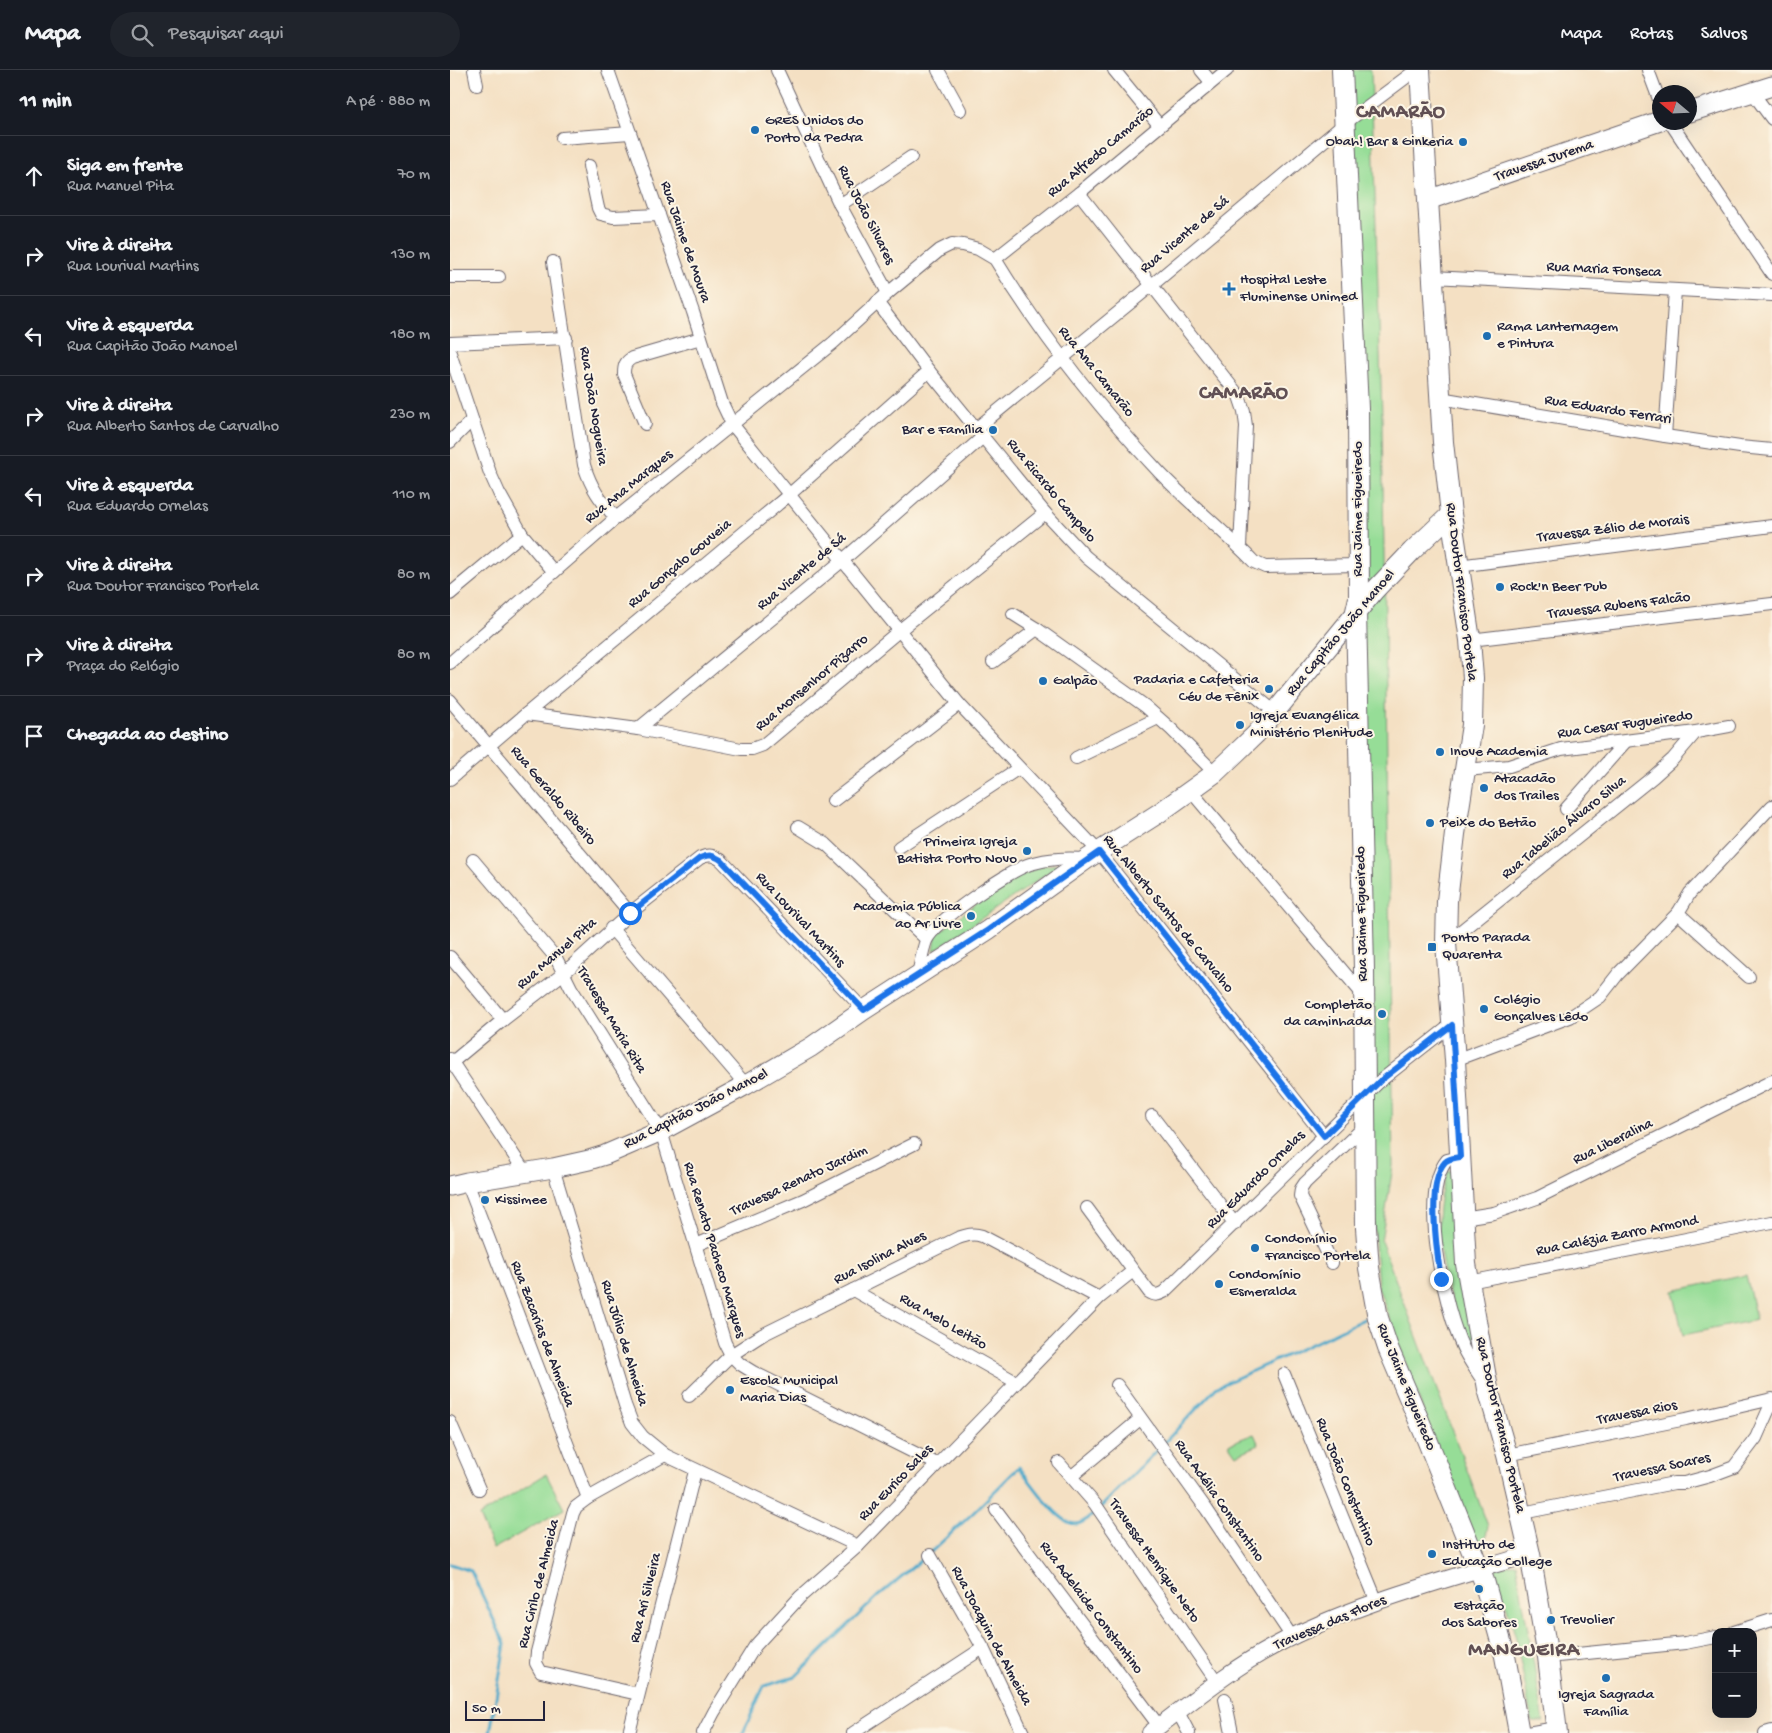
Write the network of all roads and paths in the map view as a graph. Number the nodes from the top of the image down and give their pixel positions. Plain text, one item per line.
1 (474, 70) edge
2 (608, 70) edge
3 (777, 70) edge
4 (938, 70) edge
5 (1114, 70) edge
6 (1201, 70) edge
7 (1227, 70) edge
8 (1342, 70) edge
9 (1418, 70) edge
10 (1648, 70) edge
11 (1211, 82) junction
12 (477, 85) dead end
13 (1654, 85) edge
14 (1772, 86) edge
15 (1752, 92) junction
16 (960, 110) dead end
17 (1697, 110) edge
18 (1772, 119) edge
19 (1344, 124) junction
20 (1652, 124) edge
21 (1159, 125) junction
22 (1675, 130) edge
23 (630, 133) junction
24 (562, 138) dead end
25 (911, 157) dead end
26 (589, 166) dead end
27 (1079, 193) junction
28 (1428, 200) junction
29 (840, 205) junction
30 (659, 215) junction
31 (995, 260) junction
32 (553, 262) dead end
33 (1772, 274) edge
34 (450, 276) edge
35 (499, 277) dead end
36 (1433, 277) junction
37 (1152, 285) junction
38 (1675, 290) junction
39 (888, 293) junction
40 (1772, 295) edge
41 (877, 302) junction
42 (566, 338) junction
43 (701, 338) junction
44 (833, 343) joint
45 (450, 344) edge
46 (450, 354) edge
47 (1062, 358) junction
48 (929, 371) junction
49 (1440, 398) junction
50 (472, 420) junction
51 (645, 424) dead end
52 (732, 424) junction
53 (981, 432) junction
54 (1665, 436) junction
55 (450, 442) edge
56 (1772, 450) edge
57 (790, 494) junction
58 (1045, 513) junction
59 (1451, 514) junction
60 (616, 518) junction
61 (1772, 526) edge
62 (522, 534) junction
63 (1240, 547) junction
64 (844, 560) junction
65 (1357, 565) junction
66 (1458, 566) junction
67 (554, 572) junction
68 (450, 594) edge
69 (1772, 604) edge
70 (1356, 611) junction
71 (1013, 614) dead end
72 (1037, 629) junction
73 (900, 630) junction
74 (1470, 640) junction
75 (993, 662) dead end
76 (450, 664) edge
77 (450, 700) edge
78 (959, 704) junction
79 (1275, 712) junction
80 (526, 714) junction
81 (1158, 718) junction
82 (1730, 726) dead end
83 (638, 729) junction
84 (1696, 732) junction
85 (1626, 741) junction
86 (494, 742) junction
87 (1076, 758) dead end
88 (1019, 768) junction
89 (1466, 770) junction
90 (1214, 773) junction
91 (450, 779) edge
92 (1190, 790) junction
93 (833, 801) dead end
94 (1772, 806) edge
95 (1566, 809) dead end
96 (798, 828) dead end
97 (899, 848) dead end
98 (712, 855) joint
99 (1093, 856) junction
100 (474, 860) dead end
101 (1678, 912) junction
102 (630, 913) junction
103 (611, 928) junction
104 (926, 939) junction
105 (1446, 943) junction
106 (450, 957) edge
107 (564, 973) junction
108 (918, 974) junction
109 (1749, 977) dead end
110 (1364, 996) junction
111 (864, 1010) junction
112 (503, 1020) junction
113 (1452, 1025) junction
114 (1455, 1060) junction
115 (451, 1062) edge
116 (1772, 1081) edge
117 (746, 1085) junction
118 (1366, 1094) junction
119 (1152, 1116) dead end
120 (1366, 1125) junction
121 (661, 1131) junction
122 (1324, 1136) junction
123 (914, 1144) dead end
124 (1460, 1157) junction
125 (553, 1168) junction
126 (524, 1172) junction
127 (458, 1184) edge
128 (1087, 1208) dead end
129 (1463, 1218) junction
130 (1772, 1222) edge
131 (1235, 1224) junction
132 (696, 1245) junction
133 (1332, 1264) dead end
134 (1133, 1271) junction
135 (1469, 1282) junction
136 (853, 1290) junction
137 (1099, 1298) junction
138 (731, 1355) junction
139 (1284, 1374) dead end
140 (1016, 1382) junction
141 (1117, 1385) dead end
142 (1488, 1389) junction
143 (689, 1396) dead end
144 (1772, 1400) edge
145 (1140, 1419) junction
146 (450, 1422) edge
147 (664, 1455) junction
148 (1507, 1455) junction
149 (1059, 1463) dead end
150 (937, 1464) junction
151 (695, 1471) junction
152 (1072, 1476) junction
153 (479, 1489) dead end
154 (588, 1498) junction
155 (996, 1510) dead end
156 (1522, 1513) junction
157 (858, 1546) junction
158 (1530, 1554) junction
159 (930, 1555) dead end
160 (1480, 1570) junction
161 (1377, 1602) junction
162 (1772, 1620) edge
163 (1747, 1628) edge
164 (1292, 1637) junction
165 (1712, 1638) edge
166 (982, 1648) junction
167 (1548, 1657) junction
168 (1217, 1682) junction
169 (638, 1694) junction
170 (1225, 1699) dead end
171 (1178, 1712) junction
172 (1154, 1730) edge
173 (1557, 1730) edge
174 (1772, 1731) edge
175 (629, 1733) edge
176 (703, 1733) edge
177 (853, 1733) edge
178 (1022, 1733) edge
179 (1189, 1733) edge
180 (1232, 1733) edge
181 (1518, 1733) edge
182 (1527, 1733) edge
183 (1765, 1733) edge

1 - 12 street
2 - 23 street, Rua Jaime de Moura
3 - 29 street, Rua João Silvares
4 - 16 street
5 - 21 street
6 - 11 street
7 - 11 street, Rua Alfredo Camarão
8 - 19 main road, Rua Jaime Figueiredo
9 - 19 street, Rua Vicente de Sá
9 - 28 main road, Rua Doutor Francisco Portela
10 - 13 street
11 - 21 street, Rua Alfredo Camarão
14 - 15 main road
15 - 17 main road
15 - 18 street
19 - 37 street, Rua Vicente de Sá
19 - 65 main road, Rua Jaime Figueiredo
20 - 28 main road, Travessa Jurema
21 - 27 street, Rua Alfredo Camarão
22 - 33 street
23 - 24 street
23 - 30 street, Rua Jaime de Moura
25 - 29 street
26 - 30 street
27 - 31 street, Rua Alfredo Camarão
27 - 37 street
28 - 36 main road, Rua Doutor Francisco Portela
29 - 39 street, Rua João Silvares
30 - 43 street, Rua Jaime de Moura
31 - 39 street, Rua Ana Camarão
31 - 47 street, Rua Ana Camarão
32 - 42 street, Rua João Nogueira
34 - 35 street
36 - 38 street, Rua Maria Fonseca
36 - 49 main road, Rua Doutor Francisco Portela
37 - 47 street, Rua Vicente de Sá
37 - 63 street
38 - 40 street, Rua Maria Fonseca
38 - 54 street
39 - 41 street, Rua Ana Camarão
41 - 44 street, Rua Ana Camarão
41 - 48 street, Rua Ricardo Campelo
42 - 45 street
42 - 60 street, Rua João Nogueira
43 - 51 street
43 - 52 street, Rua Jaime de Moura
44 - 52 street, Rua Ana Marques
46 - 50 street
47 - 53 street, Rua Vicente de Sá
47 - 63 street, Rua Ana Camarão
48 - 53 street, Rua Ricardo Campelo
48 - 57 street, Rua Gonçalo Gouveia
49 - 54 street, Rua Eduardo Ferrari
49 - 59 main road, Rua Doutor Francisco Portela
50 - 55 street
50 - 62 street
52 - 57 street, Rua Jaime de Moura
52 - 60 street, Rua Ana Marques
53 - 58 street, Rua Ricardo Campelo
53 - 64 street, Rua Vicente de Sá
54 - 56 street, Rua Eduardo Ferrari
57 - 64 street, Rua Alberto Santos de Carvalho
57 - 80 street, Rua Gonçalo Gouveia
58 - 73 street, Rua Monsenhor Pizarro
58 - 79 street, Rua Ricardo Campelo
59 - 66 main road, Rua Doutor Francisco Portela
59 - 70 main road, Rua Capitão João Manoel
60 - 67 street, Rua Ana Marques
61 - 66 street, Travessa Zélio de Morais
62 - 67 street
62 - 68 street
63 - 65 street, Rua Ana Camarão
64 - 73 street, Rua Alberto Santos de Carvalho
64 - 83 street, Rua Vicente de Sá
65 - 70 main road, Rua Jaime Figueiredo
66 - 74 main road, Rua Doutor Francisco Portela
67 - 76 street, Rua Ana Marques
69 - 74 street, Travessa Rubens Falcão
70 - 79 main road, Rua Capitão João Manoel
70 - 110 main road, Rua Jaime Figueiredo
71 - 72 street
72 - 75 street
72 - 81 street
73 - 78 street, Rua Alberto Santos de Carvalho
73 - 83 street, Rua Monsenhor Pizarro
74 - 89 main road, Rua Doutor Francisco Portela
77 - 86 street, Rua Geraldo Ribeiro
78 - 88 street, Rua Alberto Santos de Carvalho
78 - 93 street
79 - 90 main road, Rua Capitão João Manoel
80 - 83 street, Rua Monsenhor Pizarro
80 - 86 street, Rua Gonçalo Gouveia
81 - 87 street
81 - 90 street
82 - 84 street, Rua Cesar Fugueiredo
84 - 85 street, Rua Cesar Fugueiredo
84 - 105 street, Rua Tabelião Álvaro Silva
85 - 89 street, Rua Cesar Fugueiredo
85 - 95 street, Rua Tabelião Álvaro Silva
86 - 91 street, Rua Gonçalo Gouveia
86 - 102 street, Rua Geraldo Ribeiro
88 - 97 street
88 - 99 street, Rua Alberto Santos de Carvalho
89 - 105 main road, Rua Doutor Francisco Portela
90 - 92 main road, Rua Capitão João Manoel
92 - 99 main road, Rua Capitão João Manoel
92 - 110 street
94 - 101 street
96 - 104 street
98 - 102 street, Rua Manuel Pita
98 - 111 street, Rua Lourival Martins
99 - 104 street
99 - 108 main road, Rua Capitão João Manoel
99 - 122 street, Rua Alberto Santos de Carvalho
100 - 107 street, Travessa Maria Rita
101 - 109 street
101 - 114 street
102 - 103 street, Rua Manuel Pita
103 - 107 street, Rua Manuel Pita
103 - 117 street
104 - 108 street
105 - 113 main road, Rua Doutor Francisco Portela
106 - 112 street
107 - 112 street, Rua Manuel Pita
107 - 121 street, Travessa Maria Rita
108 - 111 main road, Rua Capitão João Manoel
110 - 118 main road, Rua Jaime Figueiredo
111 - 117 main road, Rua Capitão João Manoel
112 - 115 street, Rua Manuel Pita
113 - 114 main road, Rua Doutor Francisco Portela
113 - 118 street, Rua Eduardo Ornelas
114 - 124 main road, Rua Doutor Francisco Portela
115 - 126 street
116 - 129 street, Rua Liberalina
117 - 121 main road, Rua Capitão João Manoel
118 - 120 main road, Rua Jaime Figueiredo
118 - 122 street, Rua Eduardo Ornelas
119 - 131 street
120 - 133 street
120 - 160 main road, Rua Jaime Figueiredo
121 - 125 main road, Rua Capitão João Manoel
121 - 132 street, Rua Renato Pacheco Marques
122 - 131 street, Rua Eduardo Ornelas
123 - 132 street, Travessa Renato Jardim
124 - 129 main road, Rua Doutor Francisco Portela
124 - 142 street
125 - 126 main road, Rua Capitão João Manoel
125 - 147 street, Rua Júlio de Almeida
126 - 127 main road, Rua Capitão João Manoel
127 - 154 street, Rua Zacarias de Almeida
128 - 134 street
129 - 135 main road, Rua Doutor Francisco Portela
130 - 135 street, Rua Calézia Zarro Armond
131 - 134 street, Rua Eduardo Ornelas
132 - 138 street, Rua Renato Pacheco Marques
134 - 137 street, Rua Eurico Sales
135 - 142 main road, Rua Doutor Francisco Portela
136 - 137 street, Rua Isolina Alves
136 - 138 street, Rua Isolina Alves
136 - 140 street, Rua Melo Leitão
137 - 140 street, Rua Eurico Sales
138 - 143 street, Rua Isolina Alves
138 - 150 street, Rua Renato Pacheco Marques
139 - 161 street, Rua João Constantino
140 - 150 street, Rua Eurico Sales
141 - 145 street, Rua Adélia Constantino
142 - 148 main road, Rua Doutor Francisco Portela
144 - 148 street, Travessa Rios
144 - 156 street, Travessa Soares
145 - 152 street
145 - 164 street, Rua Adélia Constantino
146 - 153 street
147 - 151 street, Rua Júlio de Almeida
147 - 154 street, Rua Cirilo de Almeida
148 - 156 main road, Rua Doutor Francisco Portela
149 - 152 street, Travessa Henrique Neto
150 - 157 street, Rua Eurico Sales
151 - 157 street, Rua Júlio de Almeida
151 - 169 street, Rua Ari Silveira
152 - 168 street, Travessa Henrique Neto
154 - 169 street, Rua Cirilo de Almeida
155 - 172 street, Rua Adelaide Constantino
156 - 158 main road, Rua Doutor Francisco Portela
157 - 176 street, Rua Eurico Sales
158 - 160 street, Travessa das Flores
158 - 167 main road, Rua Doutor Francisco Portela
159 - 166 street, Rua Joaquim de Almeida
160 - 161 street, Travessa das Flores
160 - 181 main road, Rua Jaime Figueiredo
161 - 164 street, Travessa das Flores
162 - 163 street
164 - 168 street, Travessa das Flores
165 - 167 street
166 - 177 street
166 - 178 street, Rua Joaquim de Almeida
167 - 173 main road, Rua Doutor Francisco Portela
168 - 171 street, Travessa das Flores
169 - 175 street, Rua Ari Silveira
170 - 180 street
171 - 172 street, Travessa das Flores
171 - 179 street
173 - 182 street
174 - 183 street

